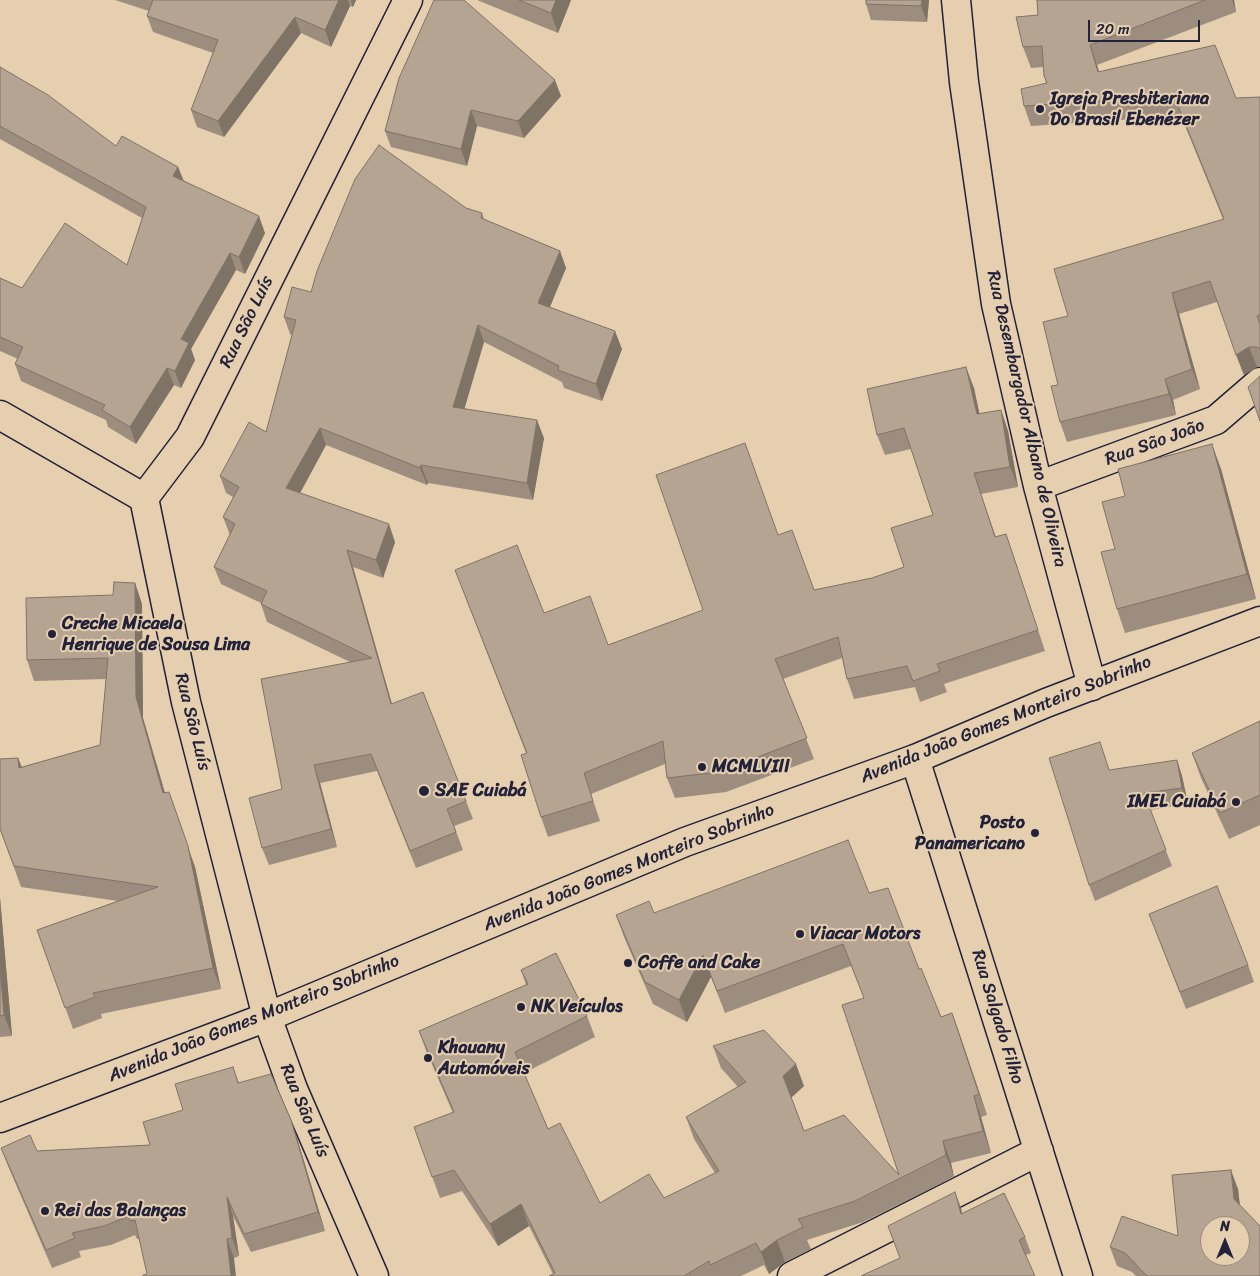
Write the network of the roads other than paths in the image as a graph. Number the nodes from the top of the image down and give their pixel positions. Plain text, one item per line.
1 (408, 0) edge
2 (956, 0) edge
3 (1260, 382) edge
4 (0, 415) edge
5 (1038, 486) junction
6 (144, 498) junction
7 (1260, 621) edge
8 (1092, 686) junction
9 (915, 759) junction
10 (268, 1017) junction
11 (0, 1118) edge
12 (1039, 1151) junction
13 (374, 1276) edge
14 (792, 1276) edge
15 (1078, 1276) edge

1 - 6 street, Rua São Luís
2 - 5 street, Rua Desembargador Albano de Oliveira
3 - 5 street, Rua São João
4 - 6 street
5 - 8 street, Rua Desembargador Albano de Oliveira
6 - 10 street, Rua São Luís
7 - 8 street, Avenida João Gomes Monteiro Sobrinho
8 - 9 street, Avenida João Gomes Monteiro Sobrinho
9 - 10 street, Avenida João Gomes Monteiro Sobrinho
9 - 12 street, Rua Salgado Filho
10 - 11 street, Avenida João Gomes Monteiro Sobrinho
10 - 13 street, Rua São Luís
12 - 14 street
12 - 15 street, Rua Salgado Filho

